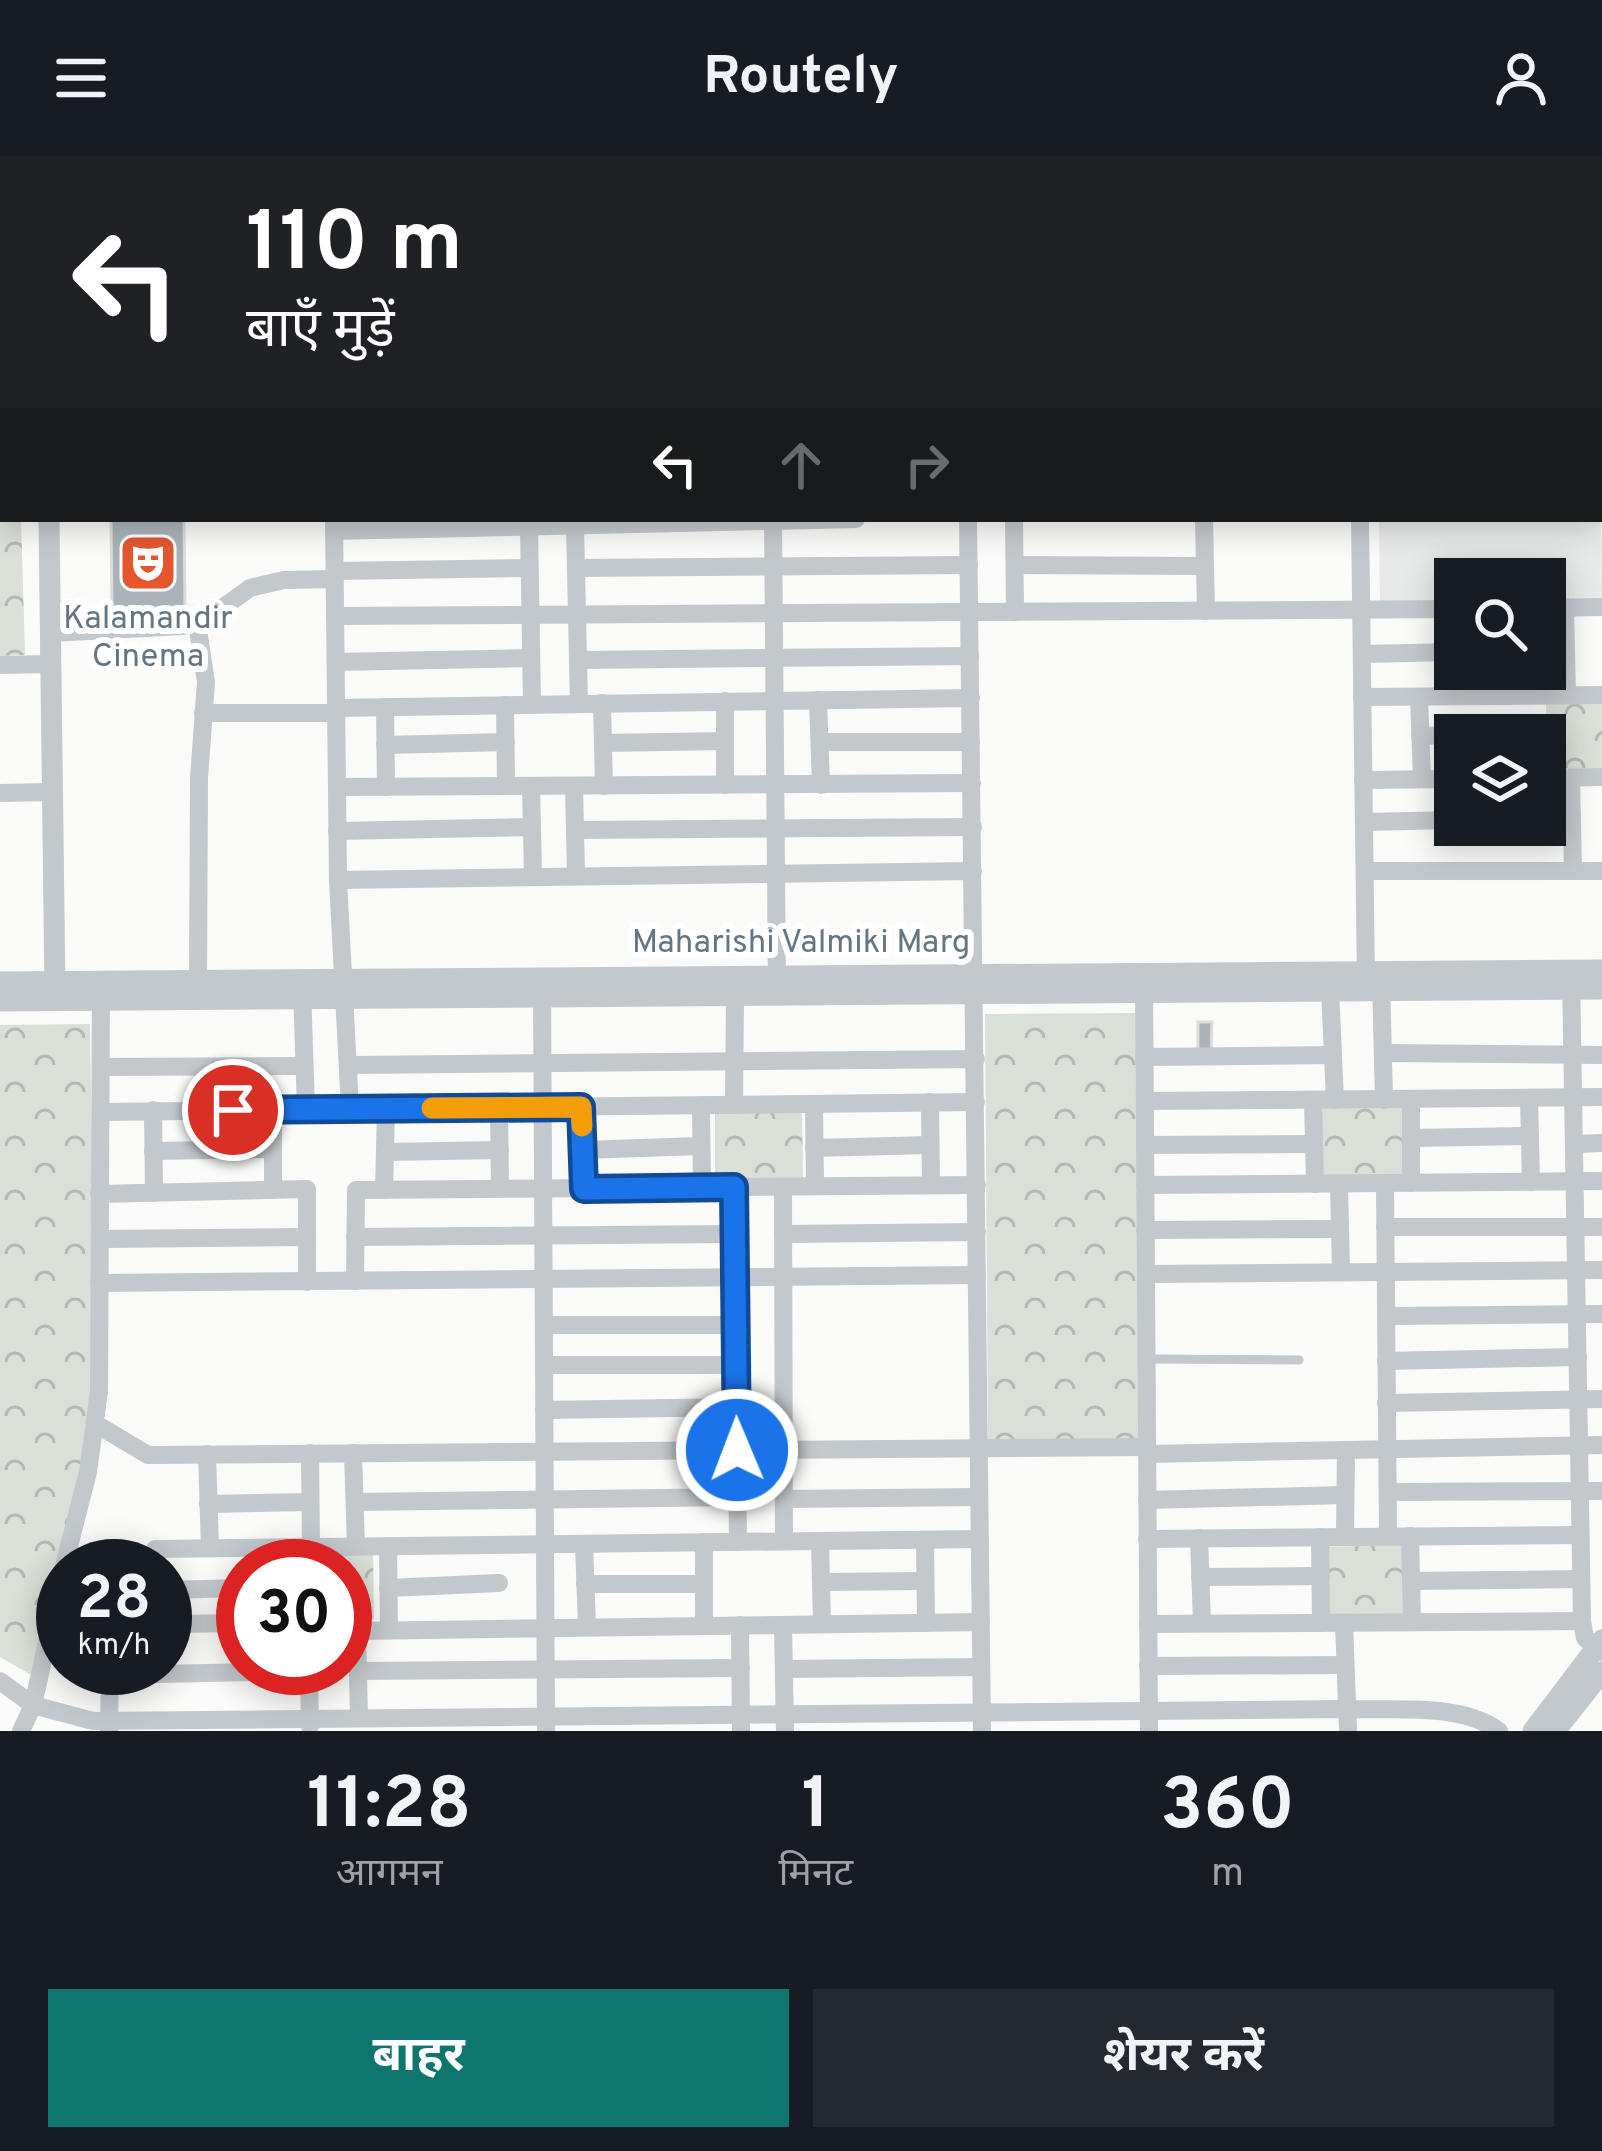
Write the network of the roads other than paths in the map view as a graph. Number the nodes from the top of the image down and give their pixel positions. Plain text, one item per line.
1 (49, 522) edge
2 (603, 522) edge
3 (773, 522) edge
4 (968, 522) edge
5 (1014, 522) edge
6 (1204, 522) edge
7 (1360, 522) edge
8 (505, 523) edge
9 (387, 524) edge
10 (334, 525) edge
11 (575, 525) junction
12 (529, 526) junction
13 (969, 565) junction
14 (774, 566) junction
15 (1015, 566) junction
16 (1204, 566) junction
17 (530, 568) junction
18 (576, 568) junction
19 (335, 575) junction
20 (1602, 607) edge
21 (1566, 608) edge
22 (1434, 609) edge
23 (1361, 610) junction
24 (1206, 611) junction
25 (577, 612) junction
26 (774, 612) junction
27 (969, 612) junction
28 (1015, 612) junction
29 (530, 614) junction
30 (335, 616) junction
31 (197, 623) junction
32 (51, 633) junction
33 (1566, 650) edge
34 (1434, 652) edge
35 (1363, 654) junction
36 (970, 656) junction
37 (531, 658) junction
38 (775, 658) junction
39 (578, 660) junction
40 (336, 662) junction
41 (51, 664) junction
42 (0, 665) edge
43 (1568, 695) junction
44 (1602, 695) edge
45 (1542, 696) junction
46 (1363, 697) junction
47 (1419, 697) junction
48 (971, 698) junction
49 (775, 700) junction
50 (818, 700) junction
51 (725, 701) junction
52 (579, 704) junction
53 (602, 704) junction
54 (505, 705) junction
55 (532, 705) junction
56 (385, 707) junction
57 (336, 711) junction
58 (203, 712) junction
59 (1542, 714) edge
60 (1420, 736) junction
61 (1434, 736) edge
62 (725, 741) junction
63 (506, 742) junction
64 (820, 742) junction
65 (971, 742) junction
66 (603, 743) junction
67 (386, 745) junction
68 (1602, 777) edge
69 (1566, 778) edge
70 (1570, 778) junction
71 (1422, 779) junction
72 (1434, 779) edge
73 (1363, 781) junction
74 (972, 782) junction
75 (725, 785) junction
76 (776, 785) junction
77 (821, 785) junction
78 (531, 786) junction
79 (574, 786) junction
80 (604, 786) junction
81 (337, 787) junction
82 (386, 787) junction
83 (506, 787) junction
84 (52, 792) junction
85 (0, 793) edge
86 (1566, 817) edge
87 (1571, 817) junction
88 (1434, 820) edge
89 (1364, 822) junction
90 (532, 827) junction
91 (973, 827) junction
92 (776, 828) junction
93 (575, 830) junction
94 (337, 831) junction
95 (973, 871) junction
96 (1365, 871) junction
97 (1573, 871) junction
98 (1602, 871) edge
99 (776, 872) junction
100 (577, 875) junction
101 (533, 876) junction
102 (338, 880) junction
103 (1602, 970) edge
104 (1571, 978) junction
105 (1373, 980) junction
106 (0, 982) edge
107 (198, 982) junction
108 (1144, 982) junction
109 (975, 984) junction
110 (777, 986) junction
111 (542, 989) junction
112 (1330, 989) junction
113 (1602, 989) edge
114 (302, 990) junction
115 (343, 990) junction
116 (55, 992) junction
117 (101, 992) junction
118 (734, 995) junction
119 (0, 1001) edge
120 (1383, 1053) junction
121 (1333, 1055) junction
122 (1571, 1055) junction
123 (1602, 1055) edge
124 (1144, 1057) junction
125 (976, 1059) junction
126 (734, 1063) junction
127 (350, 1065) junction
128 (101, 1066) junction
129 (304, 1066) junction
130 (542, 1066) junction
131 (1602, 1097) edge
132 (1575, 1098) junction
133 (1529, 1099) junction
134 (1313, 1100) junction
135 (1335, 1100) junction
136 (1384, 1100) junction
137 (1411, 1100) junction
138 (1144, 1101) junction
139 (930, 1102) junction
140 (976, 1102) junction
141 (814, 1104) junction
142 (701, 1105) junction
143 (734, 1105) junction
144 (581, 1107) junction
145 (386, 1108) junction
146 (500, 1108) junction
147 (543, 1108) junction
148 (273, 1109) junction
149 (306, 1109) junction
150 (350, 1109) junction
151 (153, 1110) junction
152 (102, 1112) junction
153 (1530, 1136) junction
154 (1411, 1138) junction
155 (1602, 1143) edge
156 (1314, 1144) junction
157 (1575, 1144) junction
158 (930, 1145) junction
159 (1145, 1145) junction
160 (701, 1146) junction
161 (814, 1148) junction
162 (273, 1149) junction
163 (500, 1150) junction
164 (583, 1150) junction
165 (153, 1151) junction
166 (385, 1152) junction
167 (1576, 1181) junction
168 (1602, 1181) edge
169 (1531, 1182) junction
170 (1385, 1183) junction
171 (1411, 1183) junction
172 (1315, 1184) junction
173 (1339, 1184) junction
174 (931, 1185) junction
175 (977, 1185) junction
176 (1145, 1185) junction
177 (815, 1186) junction
178 (702, 1187) junction
179 (734, 1187) junction
180 (783, 1187) junction
181 (500, 1189) junction
182 (543, 1189) junction
183 (584, 1189) junction
184 (273, 1190) junction
185 (384, 1190) junction
186 (154, 1192) junction
187 (99, 1194) junction
188 (1385, 1227) junction
189 (1576, 1227) junction
190 (1602, 1227) edge
191 (1340, 1229) junction
192 (1145, 1230) junction
193 (977, 1232) junction
194 (734, 1234) junction
195 (783, 1234) junction
196 (543, 1235) junction
197 (307, 1237) junction
198 (355, 1238) junction
199 (101, 1239) junction
200 (1577, 1270) junction
201 (1602, 1270) edge
202 (1341, 1272) junction
203 (1385, 1272) junction
204 (1146, 1274) junction
205 (977, 1275) junction
206 (783, 1277) junction
207 (735, 1278) junction
208 (544, 1280) junction
209 (355, 1281) junction
210 (307, 1282) junction
211 (99, 1283) junction
212 (1577, 1314) junction
213 (1602, 1314) edge
214 (1386, 1316) junction
215 (735, 1324) junction
216 (544, 1325) junction
217 (1578, 1357) junction
218 (1146, 1359) junction
219 (1299, 1360) dead end
220 (1386, 1361) junction
221 (544, 1365) junction
222 (736, 1365) junction
223 (1579, 1400) junction
224 (1602, 1400) edge
225 (1386, 1403) junction
226 (736, 1407) junction
227 (544, 1410) junction
228 (96, 1424) junction
229 (1579, 1445) junction
230 (1602, 1445) edge
231 (979, 1449) junction
232 (1387, 1449) junction
233 (544, 1450) junction
234 (737, 1450) junction
235 (784, 1450) junction
236 (1346, 1450) junction
237 (1147, 1451) junction
238 (310, 1453) junction
239 (353, 1453) junction
240 (207, 1454) junction
241 (1580, 1491) junction
242 (1602, 1491) edge
243 (1388, 1492) junction
244 (1345, 1495) junction
245 (737, 1497) junction
246 (980, 1497) junction
247 (784, 1499) junction
248 (544, 1500) junction
249 (1147, 1500) junction
250 (310, 1502) junction
251 (355, 1502) junction
252 (208, 1504) junction
253 (1580, 1534) junction
254 (1410, 1536) junction
255 (1320, 1537) junction
256 (1345, 1537) junction
257 (1388, 1537) junction
258 (1199, 1538) junction
259 (71, 1539) edge
260 (311, 1539) edge
261 (356, 1539) edge
262 (980, 1539) junction
263 (1148, 1539) junction
264 (925, 1540) junction
265 (784, 1541) junction
266 (820, 1541) junction
267 (704, 1542) junction
268 (738, 1542) junction
269 (545, 1544) junction
270 (584, 1544) junction
271 (372, 1546) edge
272 (388, 1546) junction
273 (192, 1548) edge
274 (210, 1548) junction
275 (216, 1549) edge
276 (1321, 1576) junction
277 (1200, 1577) junction
278 (1581, 1579) junction
279 (926, 1581) junction
280 (1411, 1581) junction
281 (821, 1582) junction
282 (499, 1583) dead end
283 (585, 1584) junction
284 (704, 1584) junction
285 (388, 1588) junction
286 (1582, 1621) junction
287 (981, 1622) junction
288 (1344, 1622) junction
289 (1412, 1622) junction
290 (926, 1623) junction
291 (1202, 1623) junction
292 (1321, 1623) junction
293 (822, 1624) junction
294 (1148, 1624) junction
295 (740, 1625) junction
296 (783, 1625) junction
297 (704, 1626) junction
298 (545, 1628) junction
299 (587, 1628) junction
300 (372, 1630) edge
301 (389, 1630) junction
302 (1600, 1646) edge
303 (1345, 1665) junction
304 (981, 1666) junction
305 (1148, 1666) junction
306 (741, 1667) junction
307 (784, 1669) junction
308 (545, 1670) junction
309 (372, 1671) edge
310 (1602, 1672) edge
311 (0, 1681) edge
312 (36, 1692) edge
313 (109, 1695) edge
314 (309, 1695) edge
315 (359, 1695) edge
316 (33, 1705) junction
317 (1148, 1709) junction
318 (1346, 1709) junction
319 (359, 1718) junction
320 (982, 1721) edge
321 (785, 1722) edge
322 (852, 1722) edge
323 (741, 1723) edge
324 (546, 1724) edge
325 (310, 1725) edge
326 (108, 1726) edge
327 (21, 1731) edge
328 (1149, 1731) edge
329 (1348, 1731) edge
330 (1498, 1731) edge
331 (1533, 1731) edge
332 (1555, 1731) edge

1 - 32 street
2 - 11 street
3 - 14 street
4 - 13 street
5 - 15 street
6 - 16 street
7 - 23 street
8 - 9 street
8 - 12 street
9 - 10 street
10 - 19 street
11 - 12 street
11 - 18 street
12 - 17 street
13 - 14 street
13 - 27 street
14 - 18 street
14 - 26 street
15 - 16 street
15 - 28 street
16 - 24 street
17 - 19 street
17 - 29 street
18 - 25 street
19 - 30 street
19 - 31 street
20 - 21 street
22 - 23 street
23 - 24 street
23 - 35 street
24 - 28 street
25 - 26 street
25 - 29 street
25 - 39 street
26 - 27 street
26 - 38 street
27 - 28 street
27 - 36 street
29 - 30 street
29 - 37 street
30 - 40 street
31 - 32 street
31 - 58 street
32 - 41 street
33 - 43 street
34 - 35 street
35 - 46 street
36 - 38 street
36 - 48 street
37 - 40 street
37 - 55 street
38 - 39 street
38 - 49 street
39 - 52 street
40 - 57 street
41 - 42 street
41 - 84 street
43 - 44 street
43 - 45 street
45 - 47 street
45 - 59 street
46 - 47 street
46 - 73 street
47 - 60 street
48 - 50 street
48 - 65 street
49 - 50 street
49 - 51 street
49 - 76 street
50 - 64 street
51 - 53 street
51 - 62 street
52 - 53 street
52 - 55 street
53 - 66 street
54 - 55 street
54 - 56 street
54 - 63 street
56 - 57 street
56 - 67 street
57 - 58 street
57 - 81 street
58 - 107 street
60 - 61 street
60 - 71 street
62 - 66 street
62 - 75 street
63 - 67 street
63 - 83 street
64 - 65 street
64 - 77 street
65 - 74 street
66 - 80 street
67 - 82 street
68 - 70 street
69 - 70 street
70 - 87 street
71 - 72 street
71 - 73 street
73 - 89 street
74 - 77 street
74 - 91 street
75 - 76 street
75 - 80 street
76 - 77 street
76 - 92 street
78 - 79 street
78 - 83 street
78 - 90 street
79 - 80 street
79 - 93 street
81 - 82 street
81 - 94 street
82 - 83 street
84 - 85 street
84 - 116 street
86 - 87 street
87 - 97 street
88 - 89 street
89 - 96 street
90 - 94 street
90 - 101 street
91 - 92 street
91 - 95 street
92 - 93 street
92 - 99 street
93 - 100 street
94 - 102 street
95 - 99 street
95 - 109 street
96 - 97 street
96 - 105 street
97 - 98 street
99 - 100 street
99 - 110 street
100 - 101 street
101 - 102 street
102 - 115 street
103 - 104 street, Maharishi Valmiki Marg
104 - 105 street, Maharishi Valmiki Marg
104 - 113 street, Maharishi Valmiki Marg
104 - 122 street
105 - 108 street, Maharishi Valmiki Marg
105 - 112 street, Maharishi Valmiki Marg
105 - 120 street
106 - 116 street, Maharishi Valmiki Marg
107 - 114 street, Maharishi Valmiki Marg
107 - 117 street, Maharishi Valmiki Marg
108 - 109 street, Maharishi Valmiki Marg
108 - 112 street, Maharishi Valmiki Marg
108 - 124 street
109 - 110 street, Maharishi Valmiki Marg
109 - 125 street
110 - 111 street, Maharishi Valmiki Marg
110 - 118 street, Maharishi Valmiki Marg
111 - 115 street, Maharishi Valmiki Marg
111 - 118 street, Maharishi Valmiki Marg
111 - 130 street
112 - 121 street
114 - 115 street, Maharishi Valmiki Marg
114 - 117 street, Maharishi Valmiki Marg
114 - 129 street
115 - 127 street
116 - 117 street, Maharishi Valmiki Marg
116 - 119 street, Maharishi Valmiki Marg
117 - 128 street
118 - 126 street
120 - 122 street
120 - 136 street
121 - 124 street
121 - 135 street
122 - 123 street
122 - 132 street
124 - 138 street
125 - 126 street
125 - 140 street
126 - 130 street
126 - 143 street
127 - 130 street
127 - 150 street
128 - 129 street
128 - 152 street
129 - 149 street
130 - 147 street
131 - 132 street
132 - 133 street
132 - 157 street
133 - 137 street
133 - 153 street
134 - 135 street
134 - 138 street
134 - 156 street
135 - 136 street
136 - 137 street
137 - 154 street
138 - 159 street
139 - 140 street
139 - 141 street
139 - 158 street
140 - 175 street
141 - 143 street
141 - 161 street
142 - 143 street
142 - 144 street
142 - 160 street
144 - 147 street
144 - 164 street
145 - 146 street
145 - 150 street
145 - 166 street
146 - 147 street
146 - 163 street
147 - 182 street
148 - 149 street
148 - 151 street
148 - 162 street
149 - 150 street
151 - 152 street
151 - 165 street
152 - 187 street
153 - 154 street
153 - 169 street
154 - 171 street
155 - 157 street
156 - 159 street
156 - 172 street
157 - 167 street
158 - 161 street
158 - 174 street
159 - 176 street
160 - 164 street
160 - 178 street
161 - 177 street
162 - 165 street
162 - 184 street
163 - 166 street
163 - 181 street
164 - 183 street
165 - 186 street
166 - 185 street
167 - 168 street
167 - 169 street
167 - 189 street
169 - 171 street
170 - 171 street
170 - 173 street
170 - 188 street
172 - 173 street
172 - 176 street
173 - 191 street
174 - 175 street
174 - 177 street
175 - 193 street
176 - 192 street
177 - 180 street
178 - 179 street
178 - 183 street
179 - 180 street
179 - 194 street
180 - 195 street
181 - 182 street
181 - 185 street
182 - 183 street
182 - 196 street
184 - 186 street
184 - 197 street
185 - 198 street
186 - 187 street
187 - 199 street
188 - 189 street
188 - 203 street
189 - 190 street
189 - 200 street
191 - 192 street
191 - 202 street
192 - 204 street
193 - 195 street
193 - 205 street
194 - 196 street
194 - 207 street
195 - 206 street
196 - 198 street
196 - 208 street
197 - 199 street
197 - 210 street
198 - 209 street
199 - 211 street
200 - 201 street
200 - 203 street
200 - 212 street
202 - 203 street
202 - 204 street
203 - 214 street
204 - 218 street
205 - 206 street
205 - 231 street
206 - 207 street
206 - 235 street
207 - 208 street
207 - 215 street
208 - 209 street
208 - 216 street
209 - 210 street
210 - 211 street
211 - 228 street
212 - 213 street
212 - 214 street
212 - 217 street
214 - 220 street
215 - 216 street
215 - 222 street
216 - 221 street
217 - 220 street
217 - 223 street
218 - 219 lane
218 - 237 street
220 - 225 street
221 - 222 street
221 - 227 street
222 - 226 street
223 - 224 street
223 - 225 street
223 - 229 street
225 - 232 street
226 - 227 street
226 - 234 street
227 - 233 street
228 - 240 street
228 - 259 street
229 - 230 street
229 - 232 street
229 - 241 street
231 - 235 street
231 - 237 street
231 - 246 street
232 - 236 street
232 - 243 street
233 - 234 street
233 - 239 street
233 - 248 street
234 - 235 street
234 - 245 street
235 - 247 street
236 - 237 street
236 - 244 street
237 - 249 street
238 - 239 street
238 - 240 street
238 - 250 street
239 - 251 street
240 - 252 street
241 - 242 street
241 - 243 street
241 - 253 street
243 - 257 street
244 - 249 street
244 - 256 street
245 - 248 street
245 - 268 street
246 - 247 street
246 - 262 street
247 - 265 street
248 - 251 street
248 - 269 street
249 - 263 street
250 - 252 street
250 - 260 street
251 - 261 street
252 - 274 street
253 - 254 street
253 - 278 street
254 - 257 street
254 - 280 street
255 - 256 street
255 - 258 street
255 - 276 street
256 - 257 street
258 - 263 street
258 - 277 street
262 - 264 street
262 - 287 street
263 - 294 street
264 - 266 street
264 - 279 street
265 - 266 street
265 - 268 street
266 - 281 street
267 - 268 street
267 - 270 street
267 - 284 street
269 - 270 street
269 - 272 street
269 - 298 street
270 - 283 street
271 - 272 street
272 - 285 street
273 - 274 street
274 - 275 street
276 - 277 street
276 - 292 street
277 - 291 street
278 - 280 street
278 - 286 street
279 - 281 street
279 - 290 street
280 - 289 street
281 - 293 street
282 - 285 street
283 - 284 street
283 - 299 street
284 - 297 street
285 - 301 street
286 - 289 street
286 - 302 street
287 - 290 street
287 - 304 street
288 - 289 street
288 - 292 street
288 - 303 street
290 - 293 street
291 - 292 street
291 - 294 street
293 - 296 street
294 - 305 street
295 - 296 street
295 - 297 street
295 - 306 street
296 - 307 street
297 - 299 street
298 - 299 street
298 - 301 street
298 - 308 street
300 - 301 street
302 - 331 street
303 - 305 street
303 - 318 street
304 - 307 street
304 - 320 street
305 - 317 street
306 - 308 street
306 - 323 street
307 - 321 street
308 - 309 street
308 - 324 street
310 - 332 street
311 - 316 street
312 - 316 street
313 - 326 street
314 - 325 street
315 - 319 street
316 - 326 street
316 - 327 street
317 - 318 street
317 - 320 street
317 - 328 street
318 - 329 street
318 - 330 street
319 - 324 street
319 - 325 street
320 - 322 street
321 - 322 street
321 - 323 street
323 - 324 street
325 - 326 street

